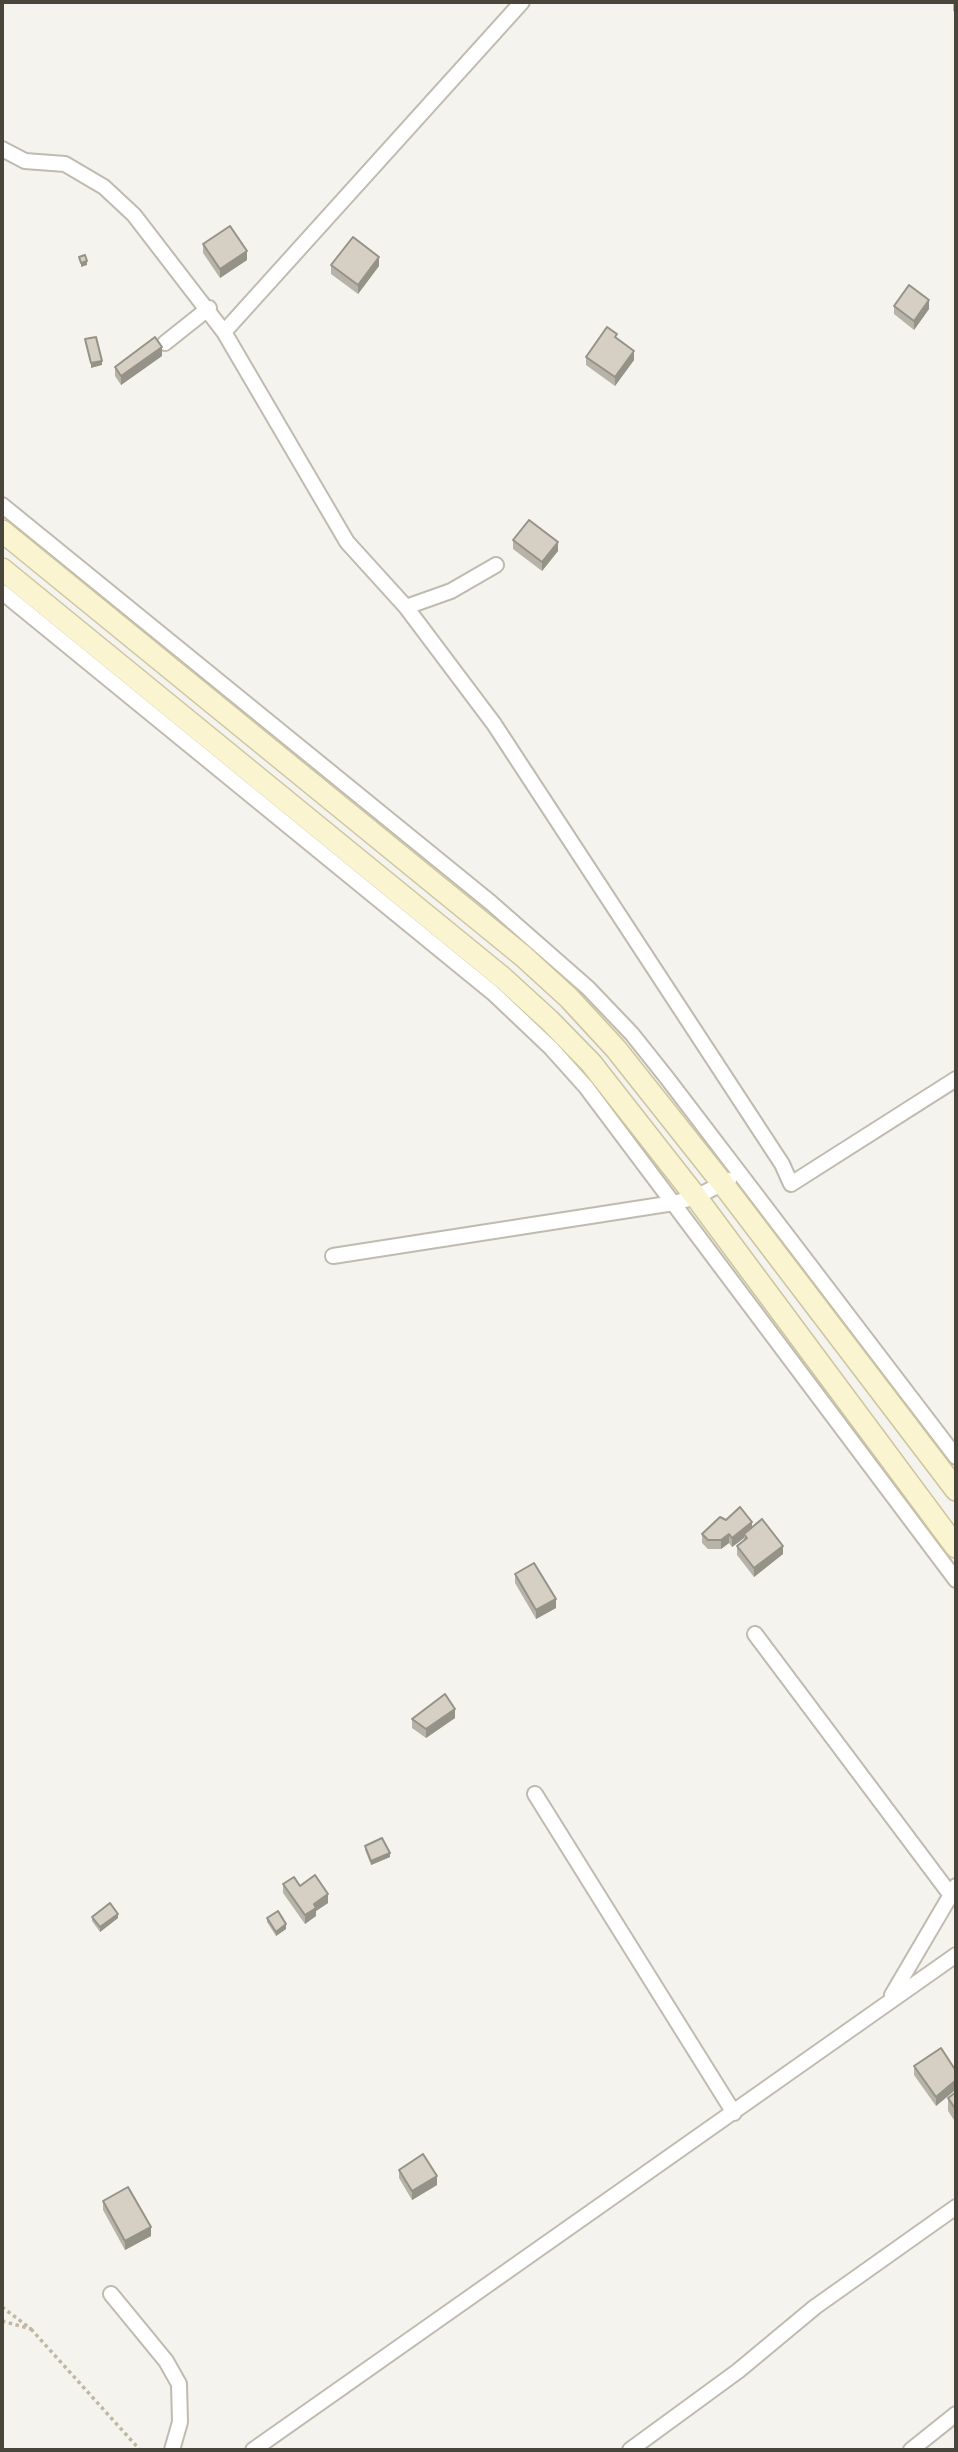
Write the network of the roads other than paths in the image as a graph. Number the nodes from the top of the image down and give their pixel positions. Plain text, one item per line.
1 (522, 2) edge
2 (2, 149) edge
3 (209, 309) junction
4 (224, 332) junction
5 (165, 342) dead end
6 (2, 505) edge
7 (2, 531) edge
8 (496, 565) dead end
9 (2, 569) edge
10 (2, 592) edge
11 (406, 607) junction
12 (956, 1079) edge
13 (731, 1179) junction
14 (696, 1197) junction
15 (674, 1203) junction
16 (333, 1256) dead end
17 (956, 1457) edge
18 (956, 1490) edge
19 (956, 1547) edge
20 (956, 1580) edge
21 (755, 1634) dead end
22 (535, 1794) dead end
23 (953, 1890) edge
24 (956, 1955) edge
25 (889, 1999) junction
26 (734, 2113) junction
27 (956, 2207) edge
28 (111, 2294) dead end
29 (956, 2414) edge
30 (172, 2450) edge
31 (253, 2450) edge
32 (630, 2450) edge
33 (911, 2450) edge

1 - 4 street
2 - 3 street
3 - 4 street
3 - 5 street
4 - 11 street
6 - 13 street
7 - 13 main road
8 - 11 street
9 - 14 main road
10 - 15 street
11 - 12 street
13 - 14 street
13 - 17 street
13 - 18 main road
14 - 15 street
14 - 19 main road
15 - 16 street
15 - 20 street
21 - 23 street
22 - 26 street
23 - 25 street
24 - 25 street
25 - 26 street
26 - 31 street
27 - 32 street
28 - 30 street
29 - 33 street

